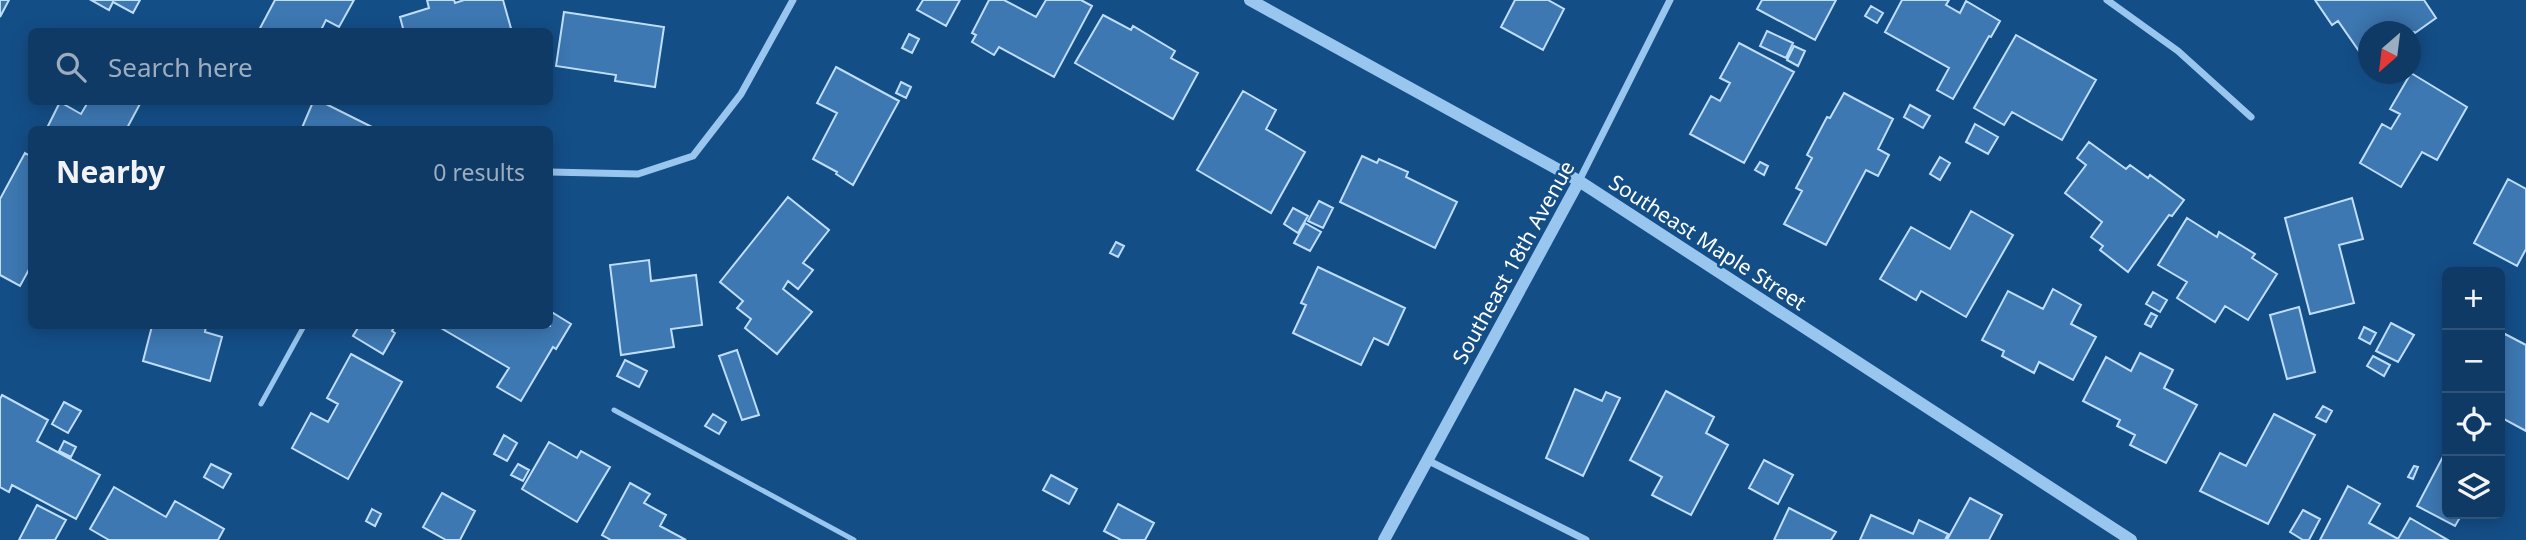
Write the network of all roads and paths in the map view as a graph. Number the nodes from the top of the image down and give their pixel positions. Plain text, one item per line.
1 (793, 0) edge
2 (1250, 0) edge
3 (1670, 0) edge
4 (2107, 0) edge
5 (2251, 117) dead end
6 (553, 172) edge
7 (1579, 181) junction
8 (302, 329) edge
9 (261, 404) dead end
10 (614, 410) dead end
11 (1427, 460) junction
12 (854, 540) edge
13 (1384, 540) edge
14 (1586, 540) edge
15 (2132, 540) edge

1 - 6 street
2 - 7 street, Southeast Maple Street
3 - 7 street, Southeast 18th Avenue
4 - 5 street
7 - 11 street, Southeast 18th Avenue
7 - 15 street, Southeast Maple Street
8 - 9 lane
10 - 12 lane
11 - 13 street, Southeast 18th Avenue
11 - 14 street

